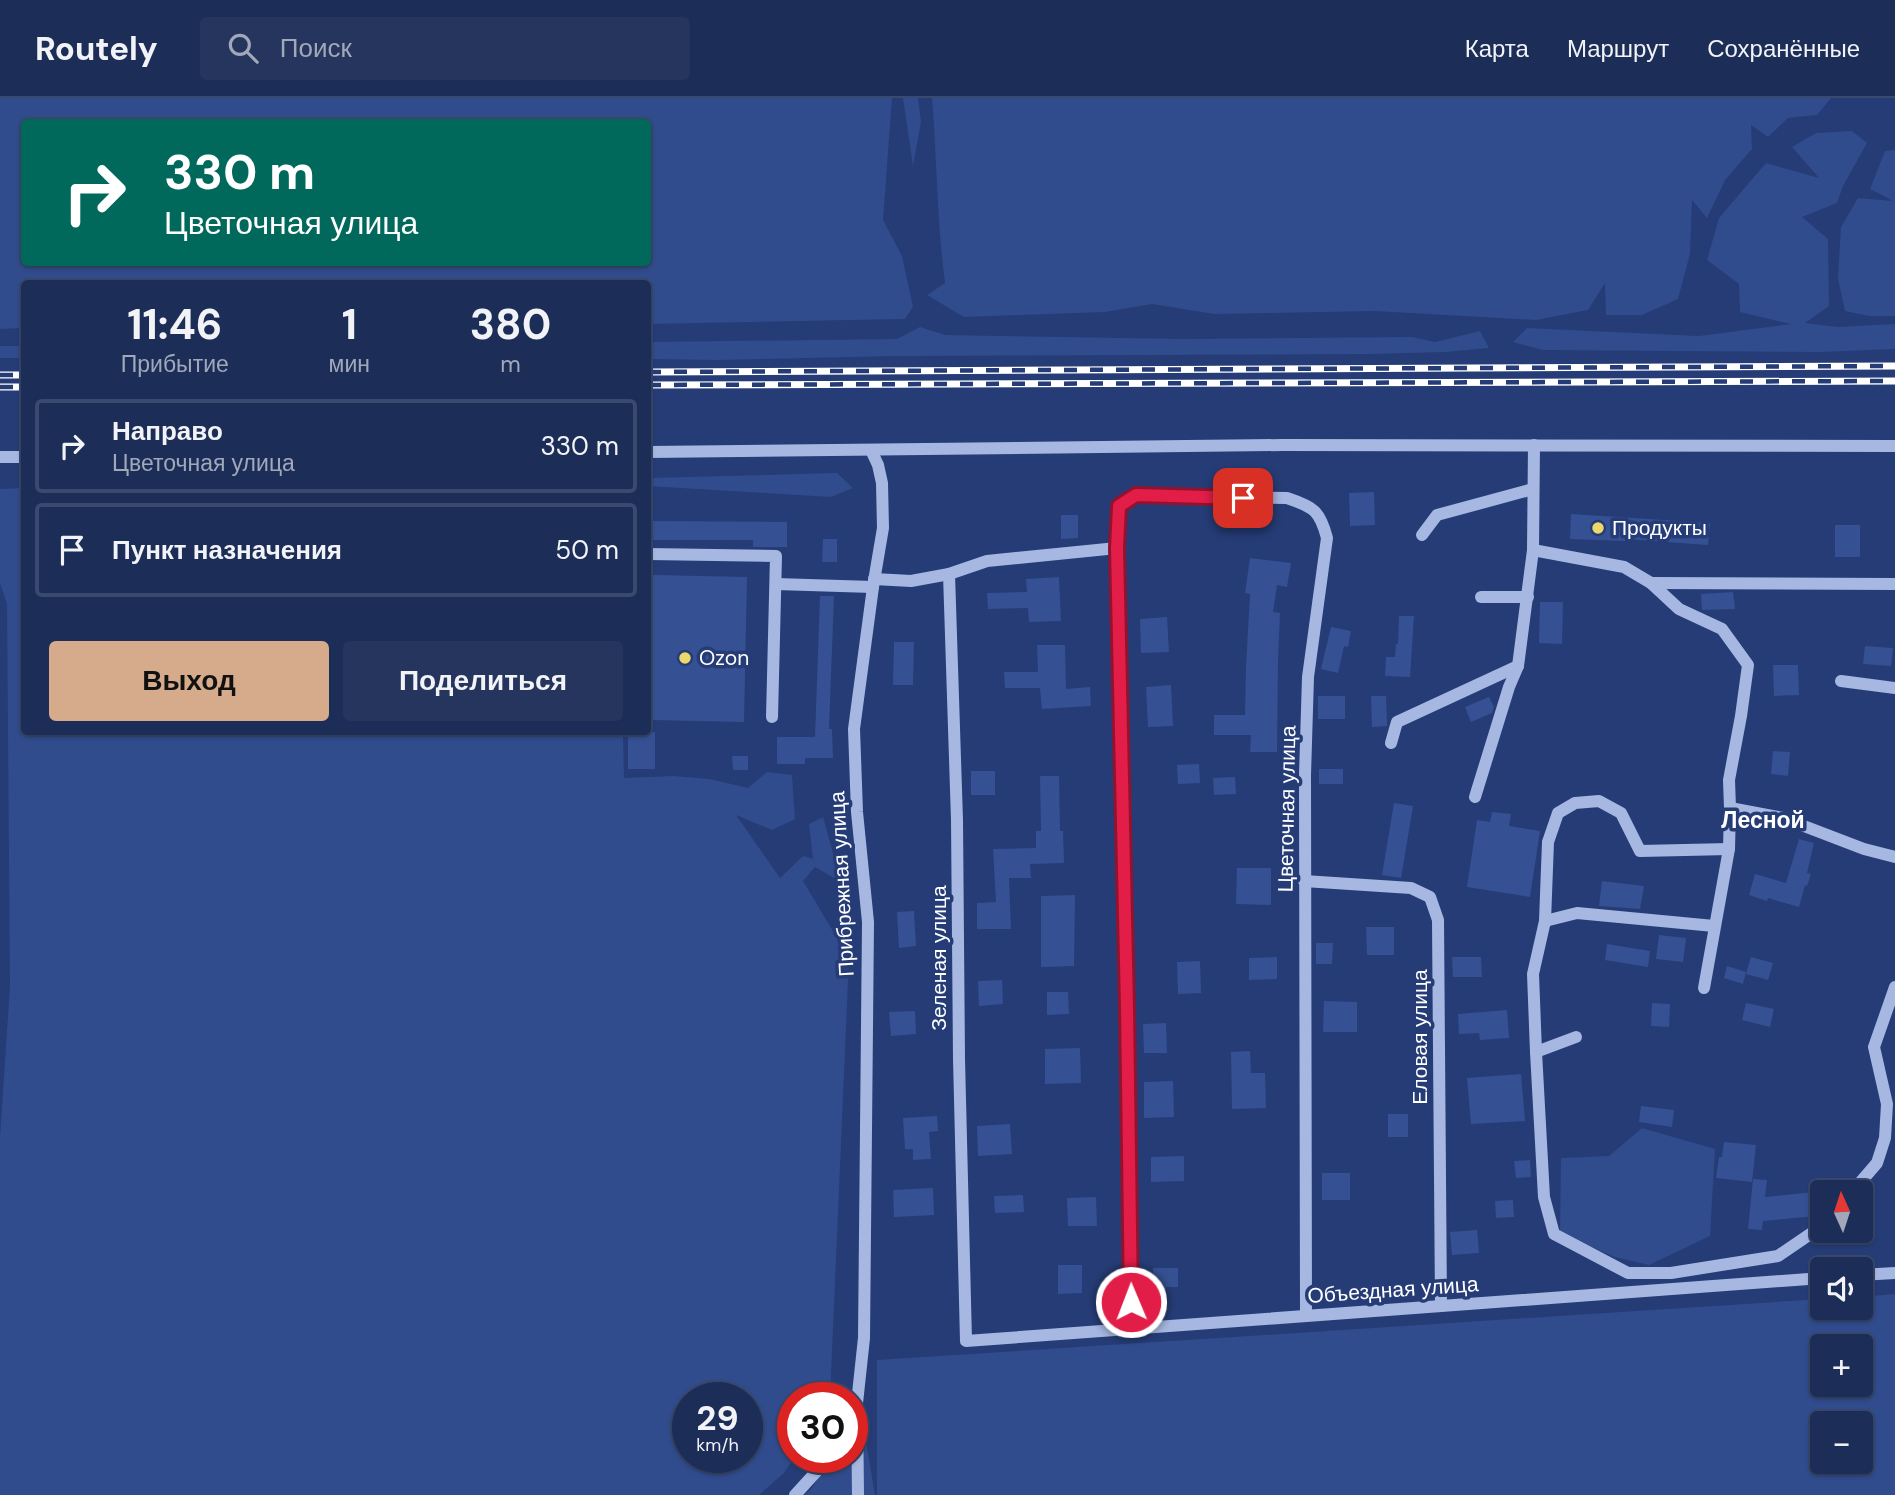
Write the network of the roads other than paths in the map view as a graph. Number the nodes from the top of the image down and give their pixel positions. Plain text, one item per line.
1 (1534, 445) junction
2 (1895, 446) edge
3 (871, 450) junction
4 (651, 452) edge
5 (0, 457) edge
6 (21, 457) edge
7 (1533, 489) junction
8 (1422, 535) dead end
9 (1117, 548) junction
10 (1533, 550) junction
11 (651, 554) edge
12 (949, 574) junction
13 (874, 583) junction
14 (1651, 583) junction
15 (776, 584) junction
16 (1895, 584) edge
17 (1481, 597) dead end
18 (1528, 597) junction
19 (1518, 666) junction
20 (1841, 681) dead end
21 (1895, 688) edge
22 (772, 717) dead end
23 (1391, 743) dead end
24 (1475, 797) dead end
25 (1730, 808) junction
26 (1729, 849) junction
27 (1895, 857) edge
28 (1304, 881) junction
29 (1545, 921) junction
30 (1714, 926) junction
31 (1895, 987) edge
32 (1704, 988) dead end
33 (1576, 1037) dead end
34 (1536, 1052) junction
35 (1862, 1180) edge
36 (1810, 1234) edge
37 (1895, 1273) edge
38 (1873, 1274) edge
39 (1810, 1279) edge
40 (1441, 1306) junction
41 (1306, 1316) junction
42 (1131, 1328) junction
43 (966, 1341) joint
44 (858, 1382) edge
45 (815, 1473) edge
46 (857, 1473) edge
47 (795, 1495) edge
48 (858, 1495) edge

1 - 2 street
1 - 3 street
1 - 7 street
3 - 4 street
3 - 13 street, Прибрежная улица
5 - 6 street
7 - 8 street
7 - 10 street
9 - 12 street
9 - 28 street, Цветочная улица
9 - 42 street
10 - 14 street
10 - 18 street
11 - 15 street
12 - 13 street
12 - 43 street, Зеленая улица
13 - 15 street
13 - 44 street, Прибрежная улица
14 - 16 street
14 - 25 street
15 - 22 street
17 - 18 street
18 - 19 street
19 - 23 street
19 - 24 street
20 - 21 street
25 - 26 street
25 - 27 street
26 - 29 street
26 - 30 street
28 - 40 street, Еловая улица
28 - 41 street, Цветочная улица
29 - 30 street
29 - 34 street
30 - 32 street
31 - 35 street
33 - 34 street
34 - 36 street
37 - 38 street
39 - 40 street, Объездная улица
40 - 41 street, Объездная улица
41 - 42 street, Объездная улица
42 - 43 street, Объездная улица
45 - 47 street
46 - 48 street, Прибрежная улица

